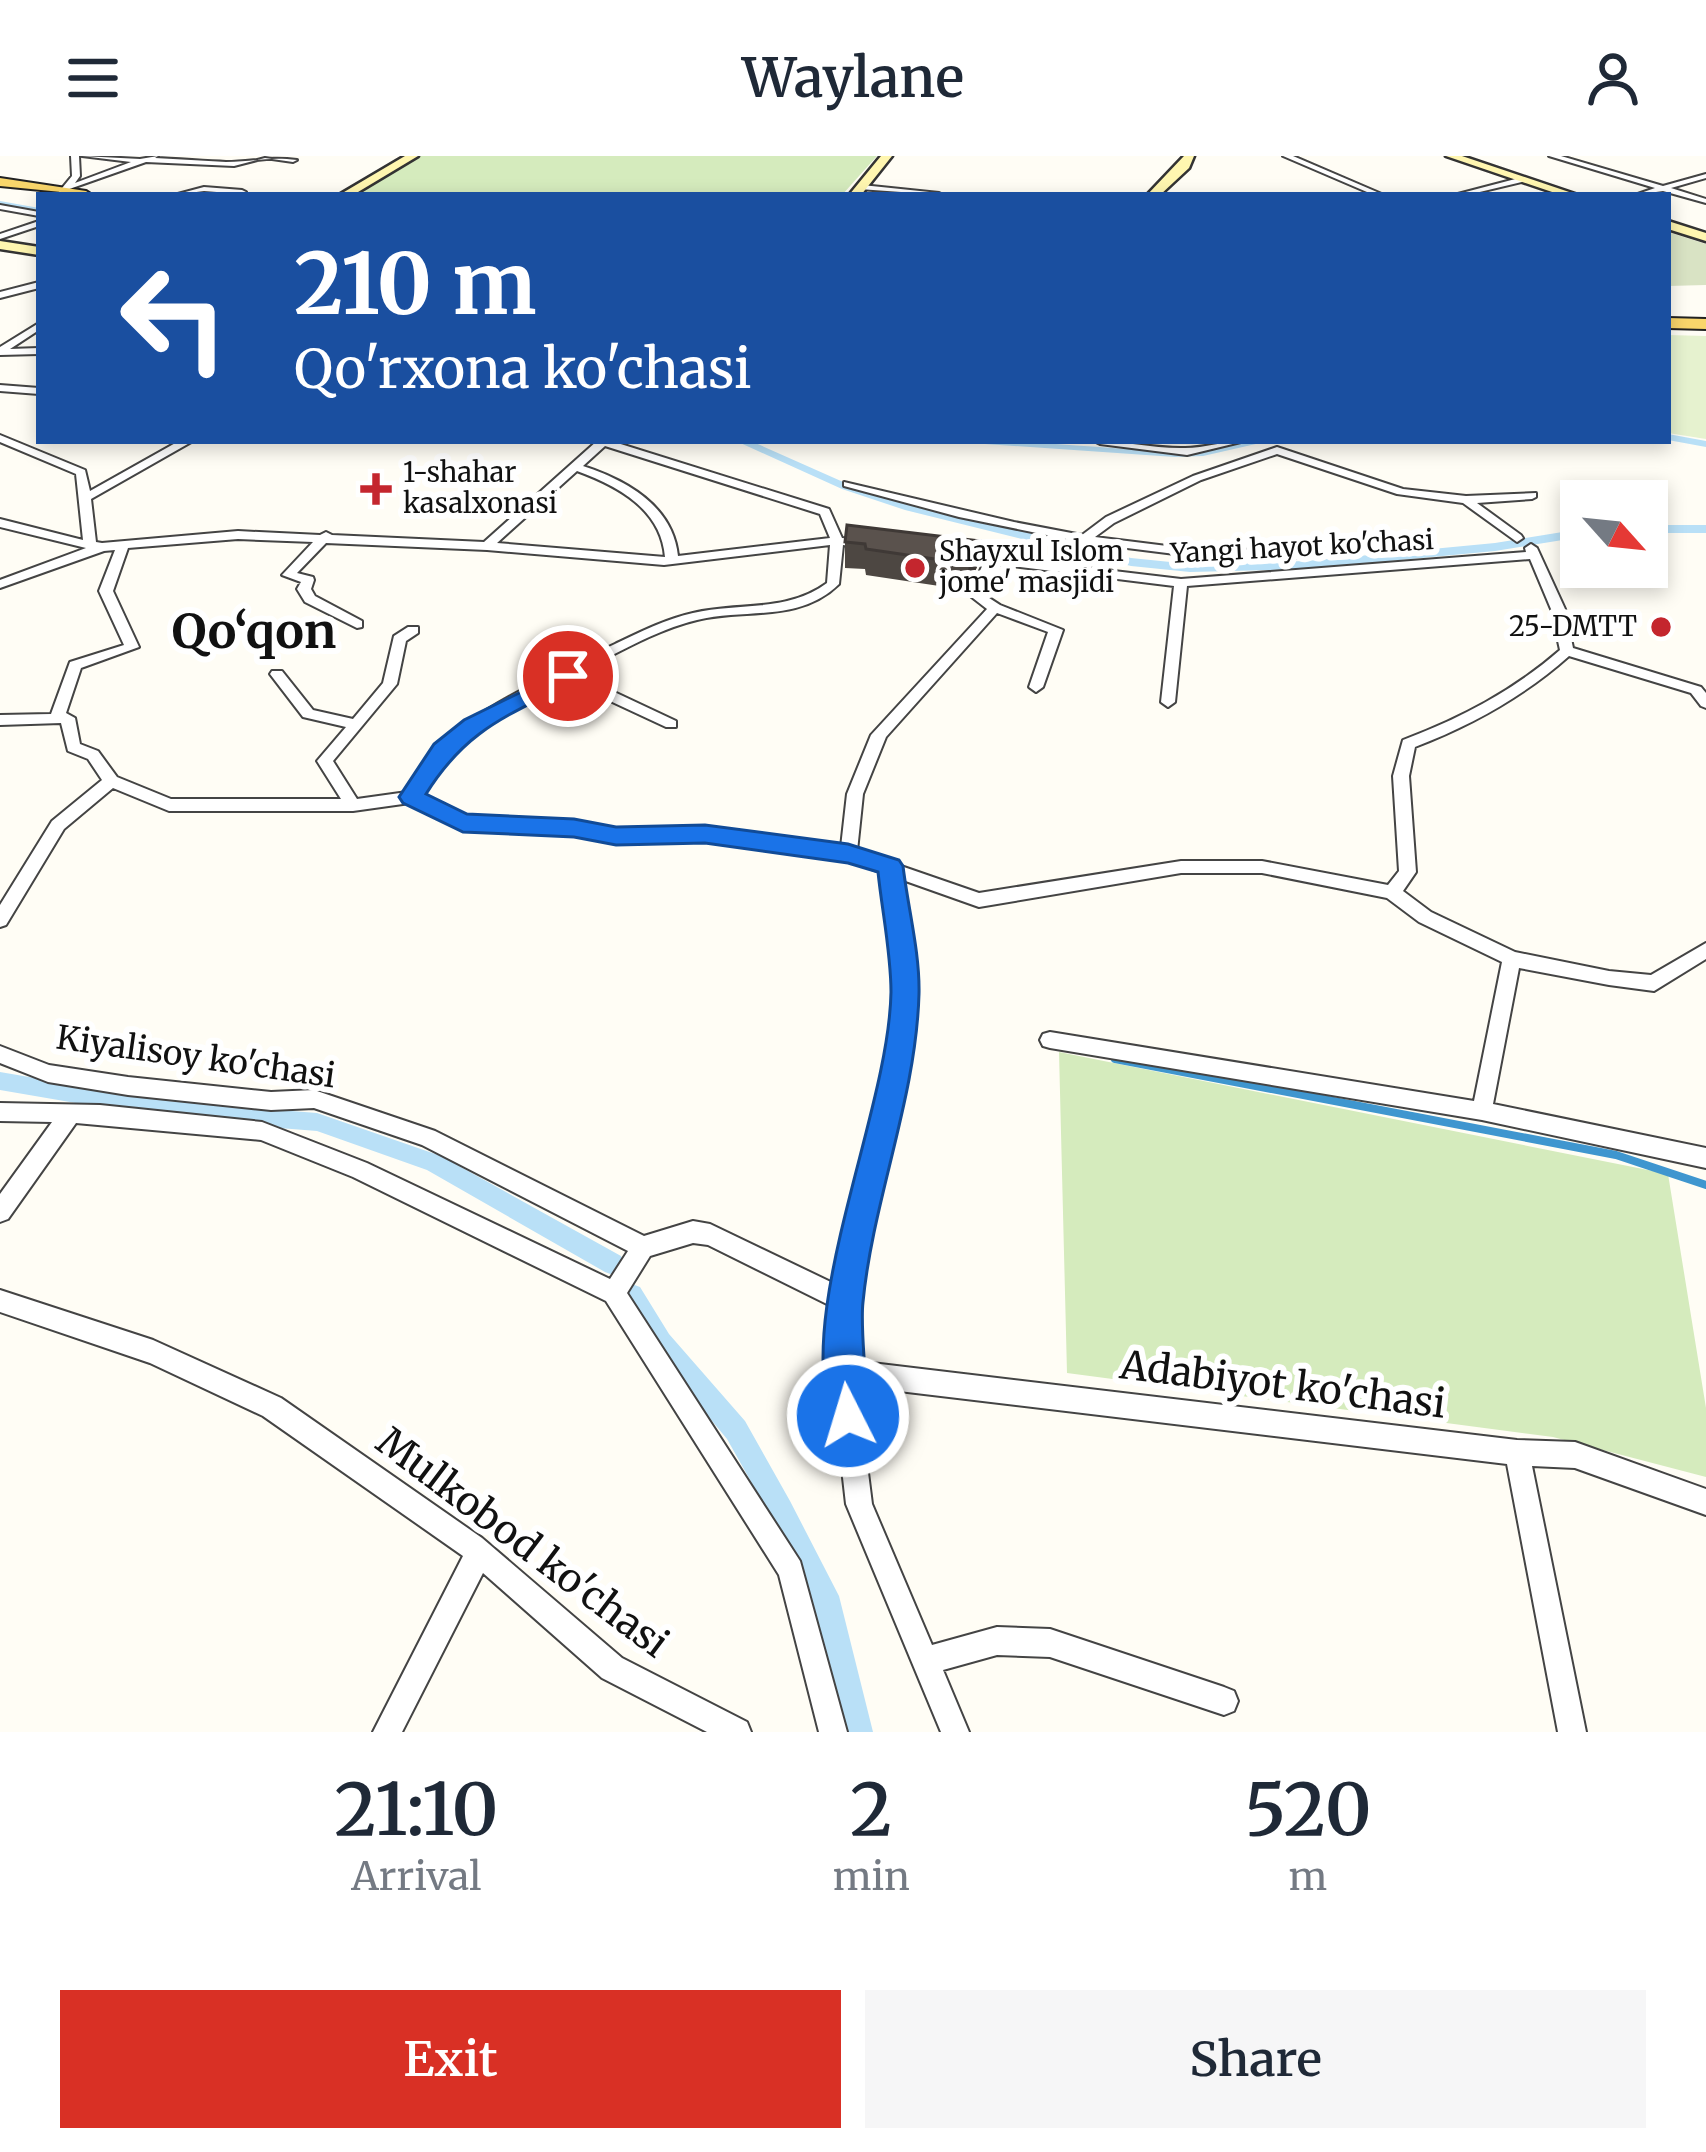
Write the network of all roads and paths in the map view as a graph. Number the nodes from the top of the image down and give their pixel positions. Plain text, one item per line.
1 (75, 156) edge
2 (86, 156) edge
3 (265, 156) edge
4 (413, 156) edge
5 (887, 156) edge
6 (1189, 156) edge
7 (1287, 156) edge
8 (1451, 156) edge
9 (1558, 156) edge
10 (149, 159) edge
11 (293, 160) dead end
12 (199, 162) junction
13 (184, 174) dead end
14 (1706, 176) edge
15 (1522, 179) junction
16 (0, 184) edge
17 (1664, 188) junction
18 (859, 191) edge
19 (62, 192) edge
20 (191, 192) edge
21 (242, 192) dead end
22 (350, 192) edge
23 (1156, 192) edge
24 (1373, 192) edge
25 (1470, 192) edge
26 (1563, 192) edge
27 (1650, 192) edge
28 (1706, 201) edge
29 (0, 207) edge
30 (36, 213) edge
31 (36, 225) edge
32 (1671, 226) edge
33 (1706, 237) edge
34 (2, 245) edge
35 (36, 251) edge
36 (36, 285) edge
37 (0, 295) edge
38 (13, 295) junction
39 (34, 301) dead end
40 (1671, 326) edge
41 (1706, 327) edge
42 (36, 328) edge
43 (0, 351) edge
44 (36, 351) edge
45 (0, 388) edge
46 (36, 391) edge
47 (0, 438) edge
48 (182, 444) edge
49 (600, 444) edge
50 (613, 444) edge
51 (1144, 444) edge
52 (1225, 444) edge
53 (1271, 446) edge
54 (575, 467) junction
55 (848, 484) dead end
56 (1532, 494) dead end
57 (85, 498) junction
58 (1466, 500) junction
59 (0, 523) edge
60 (326, 536) junction
61 (1516, 538) dead end
62 (837, 541) junction
63 (1082, 541) junction
64 (876, 545) edge
65 (123, 546) junction
66 (488, 546) junction
67 (97, 547) junction
68 (935, 552) edge
69 (1297, 555) dead end
70 (672, 560) junction
71 (992, 560) junction
72 (1066, 562) junction
73 (1181, 583) junction
74 (0, 584) edge
75 (995, 608) junction
76 (357, 624) dead end
77 (413, 630) dead end
78 (1567, 651) junction
79 (277, 674) dead end
80 (568, 676) junction
81 (1036, 688) dead end
82 (1168, 702) dead end
83 (1706, 703) edge
84 (57, 718) junction
85 (0, 720) edge
86 (355, 724) junction
87 (671, 724) dead end
88 (111, 781) junction
89 (412, 797) junction
90 (353, 805) junction
91 (848, 854) junction
92 (890, 866) junction
93 (1392, 892) junction
94 (0, 920) edge
95 (1706, 950) edge
96 (1512, 959) junction
97 (1050, 1040) dead end
98 (0, 1054) edge
99 (1482, 1111) junction
100 (0, 1112) edge
101 (71, 1113) junction
102 (1706, 1158) edge
103 (0, 1212) edge
104 (643, 1247) junction
105 (614, 1293) junction
106 (0, 1301) edge
107 (845, 1301) junction
108 (843, 1372) junction
109 (1516, 1453) junction
110 (1706, 1502) edge
111 (479, 1553) junction
112 (925, 1661) junction
113 (1224, 1701) dead end
114 (387, 1732) edge
115 (737, 1732) edge
116 (833, 1732) edge
117 (955, 1732) edge
118 (1572, 1732) edge

1 - 19 street
2 - 10 street
3 - 11 street
3 - 12 street
4 - 22 main road
5 - 18 main road
6 - 23 main road
7 - 24 street
8 - 15 main road
9 - 17 street
10 - 12 street
10 - 19 street
12 - 13 street
14 - 17 street
15 - 25 street
15 - 26 main road
16 - 19 main road
17 - 27 street
17 - 28 street
20 - 21 street
29 - 30 street
31 - 34 street
32 - 33 main road
34 - 35 main road
36 - 38 street
37 - 38 street
38 - 39 street
40 - 41 main road
42 - 43 street
43 - 44 street
45 - 46 street
47 - 57 street
48 - 57 street
49 - 54 street
50 - 62 street
51 - 52 street
53 - 58 street
53 - 63 street
54 - 66 street
54 - 70 street
55 - 63 street
56 - 58 street
57 - 67 street
58 - 61 street
59 - 67 street
60 - 65 street
60 - 66 street
60 - 76 street
62 - 64 street
62 - 70 street
62 - 80 street
63 - 69 street
63 - 72 street
65 - 67 street
65 - 84 street
66 - 70 street
67 - 74 street
68 - 71 street, Yangi hayot ko'chasi
71 - 72 street, Yangi hayot ko'chasi
71 - 75 street
72 - 73 street, Yangi hayot ko'chasi
73 - 78 street, Yangi hayot ko'chasi
73 - 82 street
75 - 81 street
75 - 91 street
77 - 86 street
78 - 83 street
78 - 93 street
79 - 86 street
80 - 87 street
80 - 89 street
84 - 85 street
84 - 88 street
86 - 90 street
88 - 90 street
88 - 94 street
89 - 90 street
89 - 91 street
91 - 92 street
92 - 93 street
92 - 107 street
93 - 96 street
95 - 96 street
96 - 99 street
97 - 99 street
98 - 104 street, Kiyalisoy ko'chasi
99 - 102 street
100 - 101 street, Kiyalisoy ko'chasi
101 - 103 street
101 - 105 street, Kiyalisoy ko'chasi
104 - 105 street
104 - 107 street
105 - 116 street
106 - 111 street, Mulkobod ko'chasi
107 - 108 street
108 - 109 street, Adabiyot ko'chasi
108 - 112 street
109 - 110 street, Adabiyot ko'chasi
109 - 118 street
111 - 114 street
111 - 115 street, Mulkobod ko'chasi
112 - 113 street
112 - 117 street

